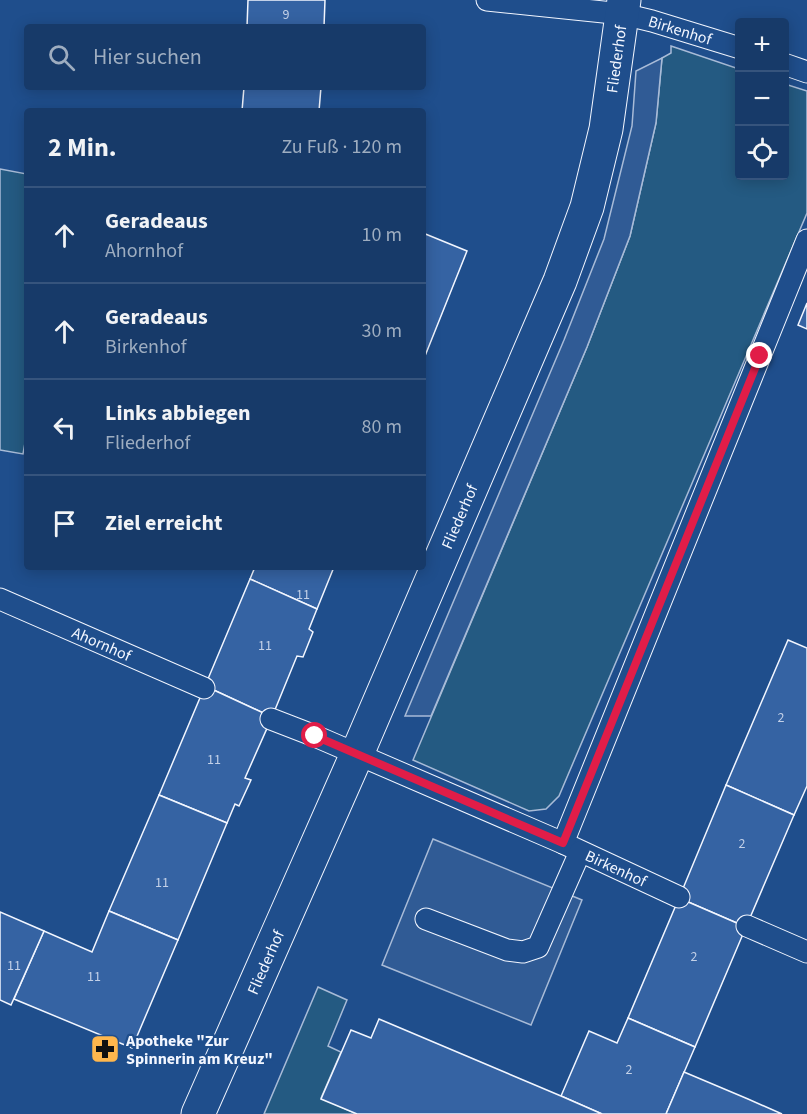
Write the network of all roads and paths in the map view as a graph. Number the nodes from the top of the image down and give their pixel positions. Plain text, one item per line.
1 (487, 0) edge
2 (623, 7) edge
3 (735, 46) edge
4 (789, 66) edge
5 (807, 72) edge
6 (807, 240) edge
7 (0, 599) edge
8 (204, 688) dead end
9 (271, 719) dead end
10 (357, 754) junction
11 (572, 848) junction
12 (679, 897) dead end
13 (426, 919) dead end
14 (747, 926) dead end
15 (807, 952) edge
16 (198, 1114) edge

1 - 2 lane
2 - 3 lane, Birkenhof
2 - 10 street, Fliederhof
4 - 5 lane
6 - 11 lane
7 - 8 lane, Ahornhof
9 - 10 lane
10 - 11 lane, Birkenhof
10 - 16 street, Fliederhof
11 - 12 lane, Birkenhof
11 - 13 lane
14 - 15 lane

